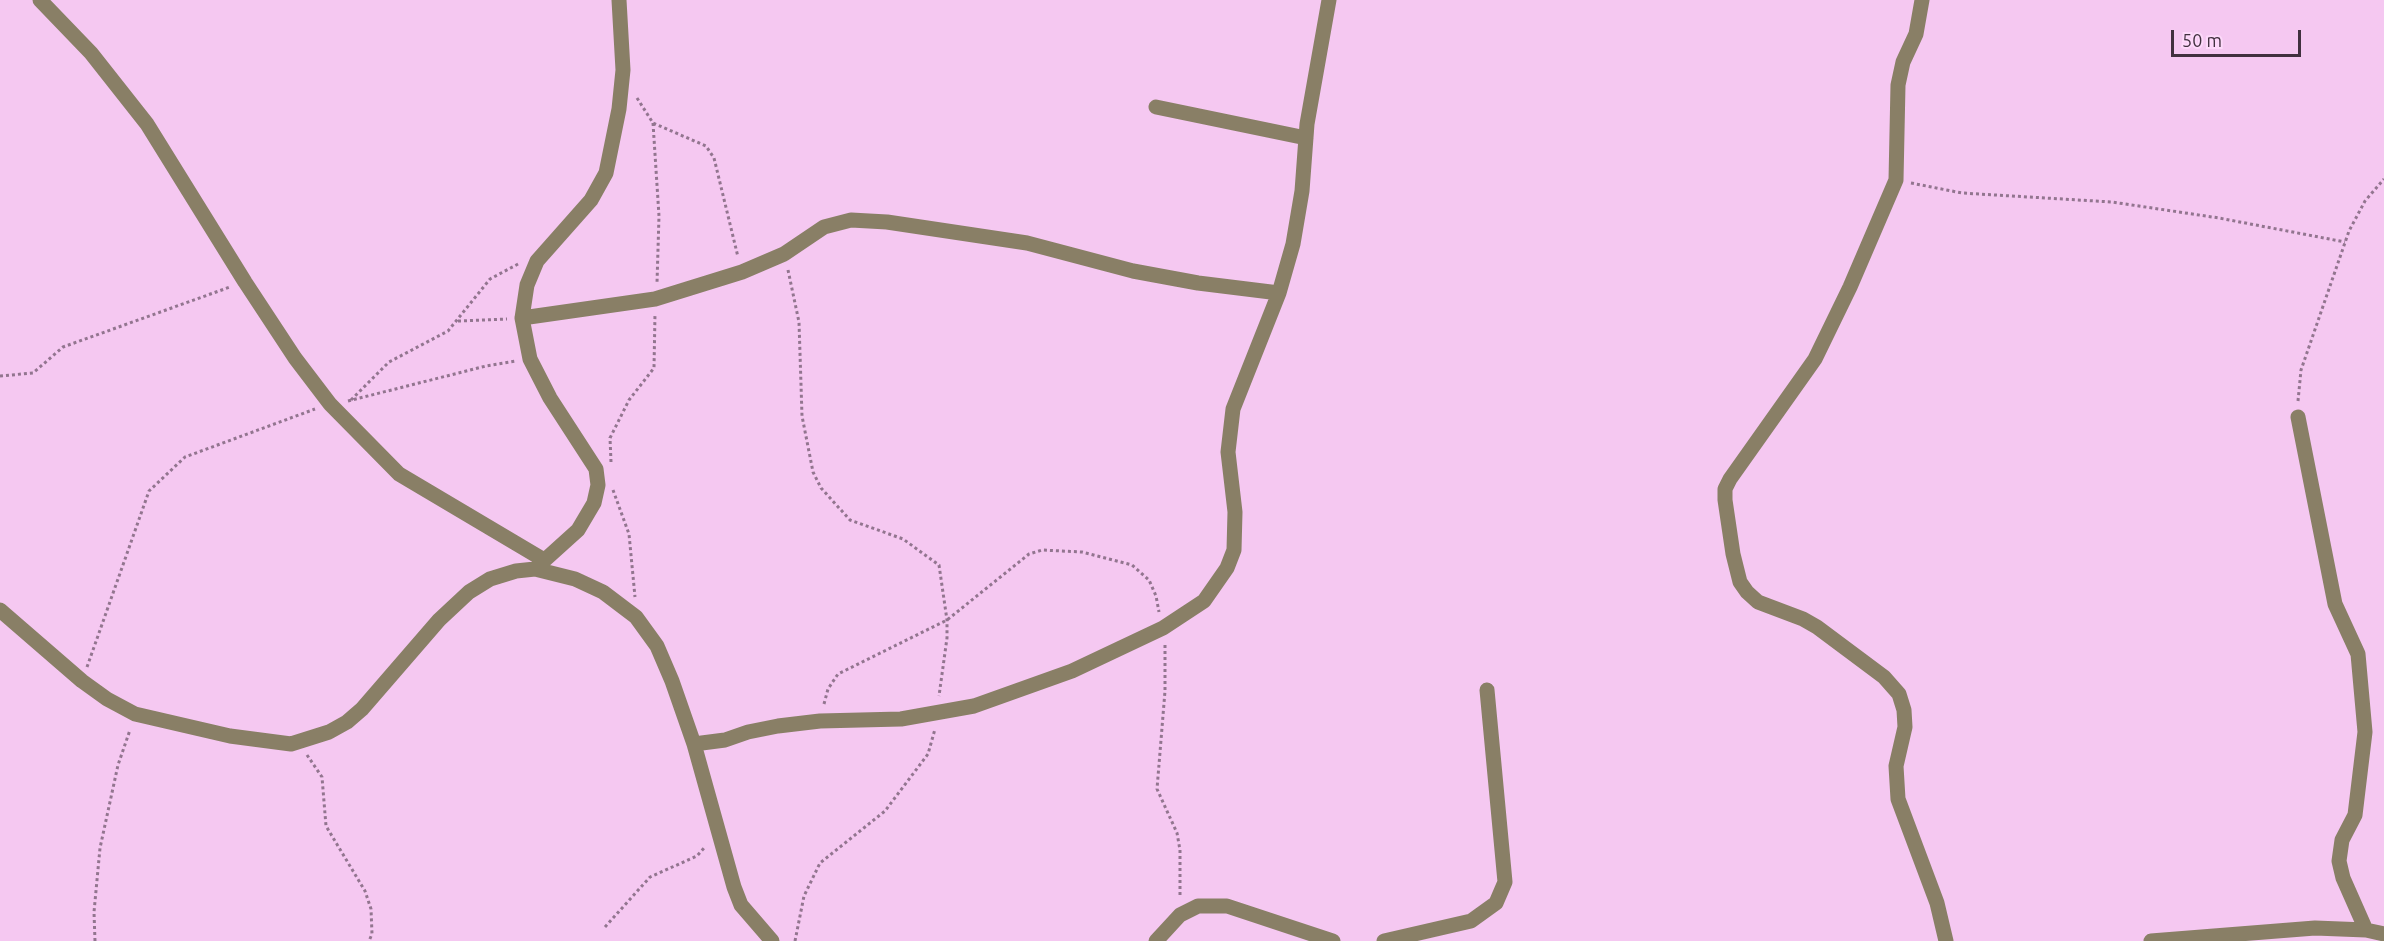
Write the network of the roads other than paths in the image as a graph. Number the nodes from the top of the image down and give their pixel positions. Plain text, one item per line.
1 (40, 0) edge
2 (619, 0) edge
3 (1329, 0) edge
4 (1922, 0) edge
5 (1156, 107) dead end
6 (1306, 138) junction
7 (1279, 294) junction
8 (522, 318) junction
9 (2298, 417) road end
10 (539, 565) junction
11 (0, 610) edge
12 (1487, 690) dead end
13 (694, 744) junction
14 (2366, 930) junction
15 (2384, 934) edge
16 (2178, 940) edge
17 (772, 941) edge
18 (1156, 941) edge
19 (1333, 941) edge
20 (1384, 941) edge
21 (1946, 941) edge
22 (2151, 941) edge

1 - 10 street
2 - 8 street
3 - 6 street
4 - 21 street
5 - 6 street
6 - 7 street
7 - 8 street
7 - 13 street
8 - 10 street
9 - 14 street
10 - 11 street
10 - 13 street
12 - 20 street
13 - 17 street
14 - 15 street
14 - 16 street
16 - 22 street
18 - 19 street

